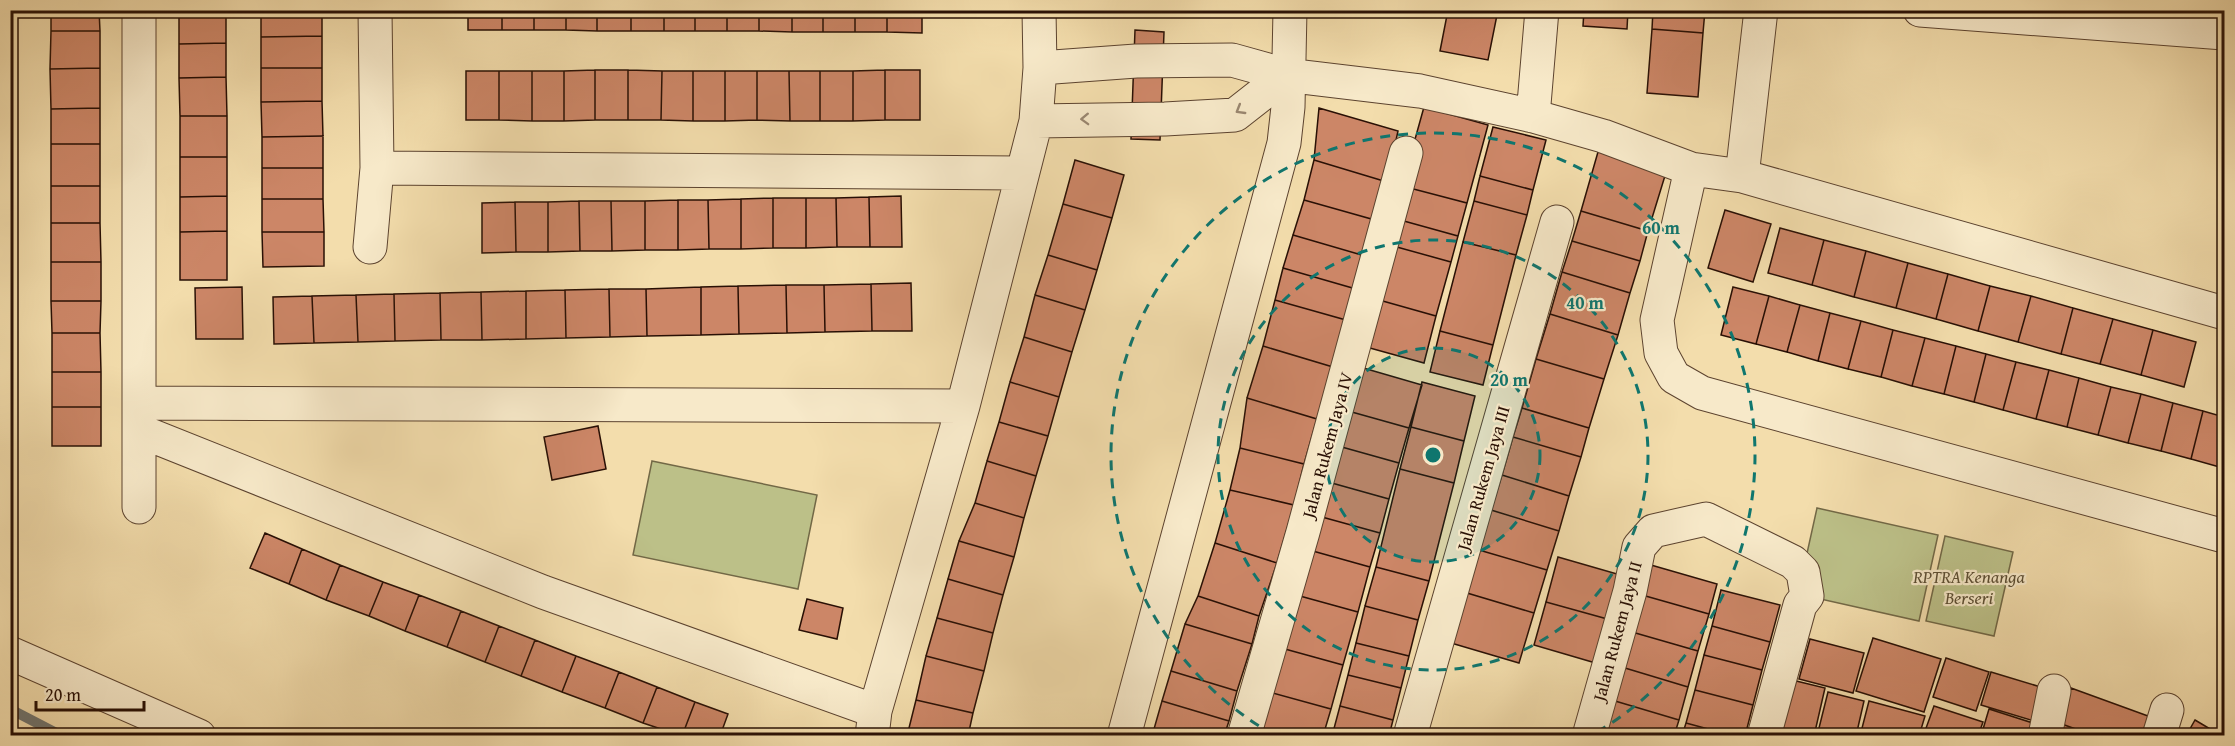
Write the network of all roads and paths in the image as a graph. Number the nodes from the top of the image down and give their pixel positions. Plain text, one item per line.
1 (139, 10) edge
2 (375, 10) edge
3 (1039, 10) edge
4 (1290, 10) edge
5 (1542, 10) edge
6 (1761, 10) edge
7 (1920, 10) edge
8 (1984, 13) edge
9 (2206, 25) edge
10 (1040, 68) junction
11 (1286, 75) junction
12 (1533, 116) junction
13 (1036, 121) junction
14 (1406, 153) dead end
15 (377, 168) junction
16 (1691, 169) junction
17 (1022, 173) junction
18 (1742, 176) junction
19 (1557, 222) dead end
20 (370, 247) dead end
21 (2224, 313) edge
22 (963, 406) junction
23 (140, 417) junction
24 (139, 507) dead end
25 (2224, 536) edge
26 (10, 653) edge
27 (2054, 691) dead end
28 (873, 723) edge
29 (199, 735) edge
30 (1124, 735) edge
31 (1244, 735) edge
32 (1410, 735) edge
33 (1588, 735) edge
34 (1764, 735) edge
35 (2045, 735) edge

1 - 23 street
2 - 15 street
3 - 10 street
4 - 11 street
5 - 12 street
6 - 18 street
7 - 8 street
8 - 9 street
10 - 11 street
10 - 13 street
11 - 12 street
11 -> 13 street
11 - 30 street
12 - 16 street
13 - 17 street
14 - 31 street, Jalan Rukem Jaya IV
15 - 17 street
15 - 20 street
16 - 18 street
16 - 25 street
17 - 22 street
18 - 21 street
19 - 32 street, Jalan Rukem Jaya III
22 - 23 street
22 - 28 street
23 - 24 street
23 - 28 street
26 - 29 street
27 - 35 street
33 - 34 street, Jalan Rukem Jaya II

